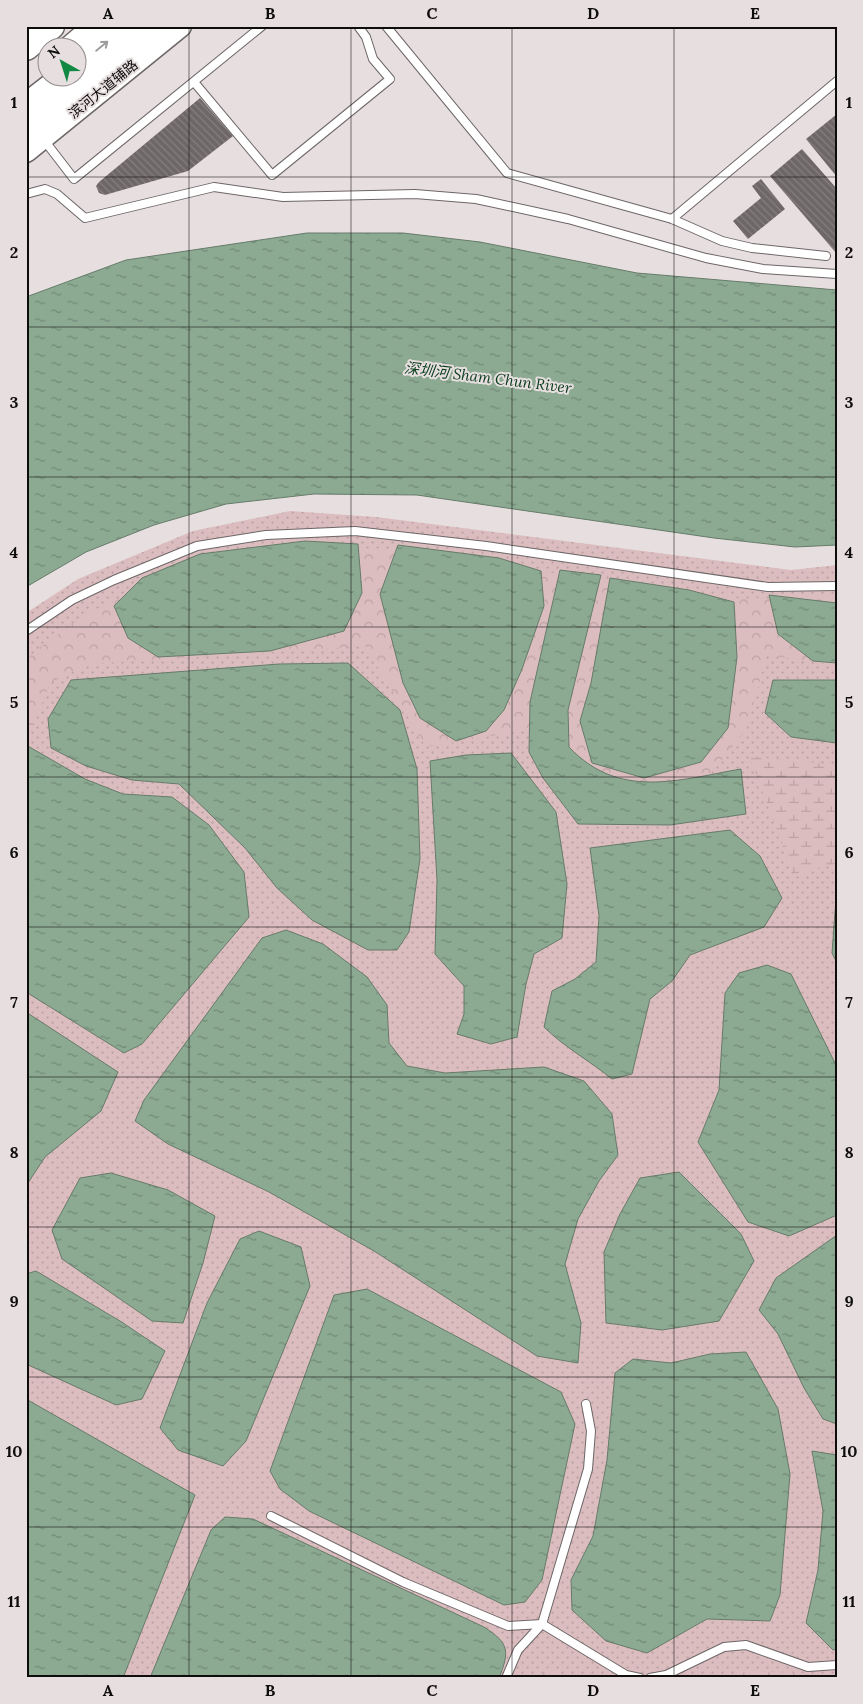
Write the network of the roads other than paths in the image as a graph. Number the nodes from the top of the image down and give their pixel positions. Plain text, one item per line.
1 (51, 26) edge
2 (98, 26) edge
3 (127, 26) edge
4 (158, 26) edge
5 (180, 26) edge
6 (262, 26) edge
7 (358, 26) edge
8 (386, 26) edge
9 (84, 38) edge
10 (26, 47) edge
11 (88, 58) edge
12 (38, 75) edge
13 (837, 81) edge
14 (194, 82) junction
15 (26, 85) edge
16 (50, 88) edge
17 (26, 107) edge
18 (32, 140) edge
19 (26, 194) edge
20 (672, 219) junction
21 (826, 256) dead end
22 (837, 274) edge
23 (837, 586) edge
24 (26, 631) edge
25 (586, 1404) dead end
26 (271, 1516) dead end
27 (542, 1624) junction
28 (837, 1665) edge
29 (506, 1678) edge
30 (640, 1678) edge
31 (650, 1678) edge

1 - 10 highway
2 - 9 highway
11 -> 3 highway
4 - 18 highway
5 - 18 main road, 滨河大道辅路
6 - 14 lane
7 - 14 lane
8 - 20 lane
12 - 15 highway
13 - 20 lane
14 - 18 lane
16 - 17 highway
19 - 22 lane
20 - 21 lane
23 - 24 lane
25 - 27 lane
26 - 27 lane
27 - 29 lane
27 - 30 lane
28 - 31 lane

